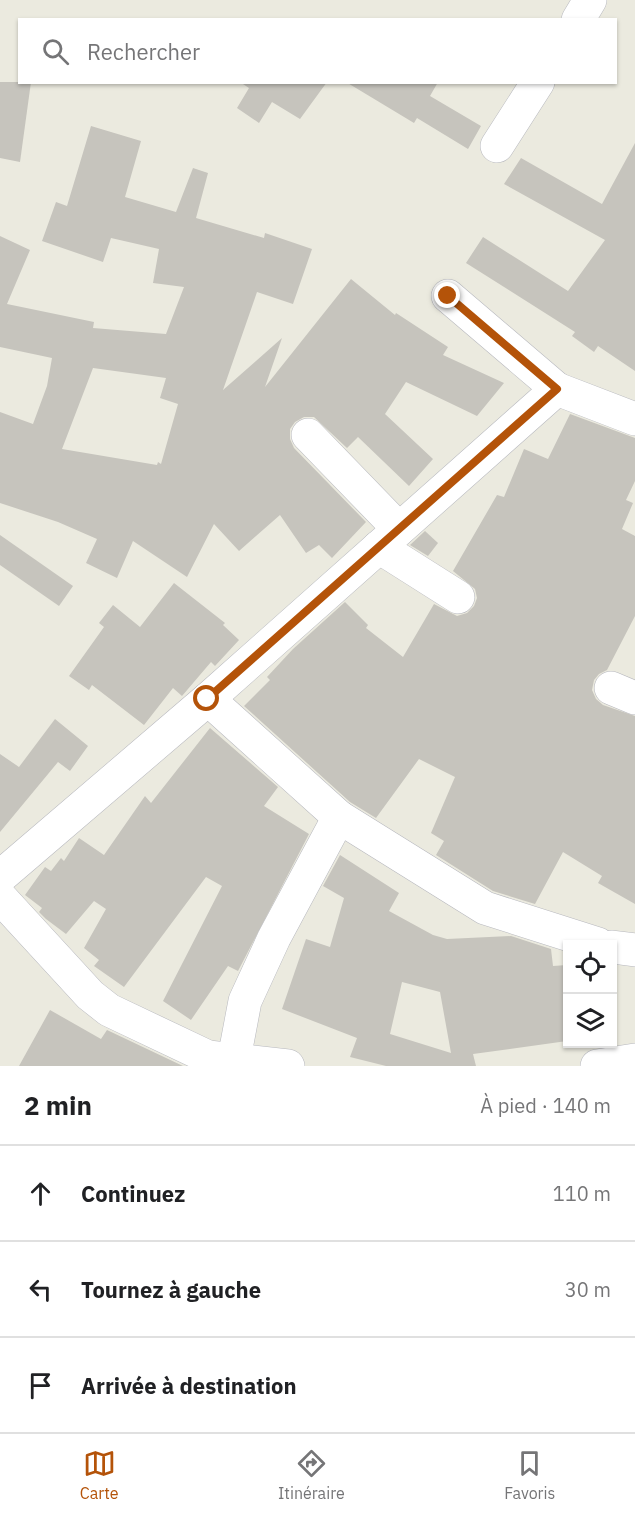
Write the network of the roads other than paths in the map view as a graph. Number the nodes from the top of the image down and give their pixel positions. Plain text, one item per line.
1 (590, 0) edge
2 (579, 18) edge
3 (537, 84) edge
4 (498, 146) dead end
5 (448, 296) dead end
6 (557, 389) junction
7 (635, 419) edge
8 (308, 435) dead end
9 (389, 538) junction
10 (458, 597) dead end
11 (207, 699) junction
12 (339, 817) junction
13 (0, 877) edge
14 (0, 897) edge
15 (583, 940) edge
16 (617, 948) edge
17 (635, 950) edge
18 (635, 1060) edge
19 (235, 1063) edge
20 (288, 1066) edge
21 (597, 1066) edge

1 - 2 street
3 - 4 street
5 - 6 street
6 - 7 street
6 - 9 street
8 - 9 street
9 - 10 street
9 - 11 street
11 - 12 street
11 - 13 street
12 - 15 street
12 - 19 street
14 - 19 street
16 - 17 street
18 - 21 street
19 - 20 street

